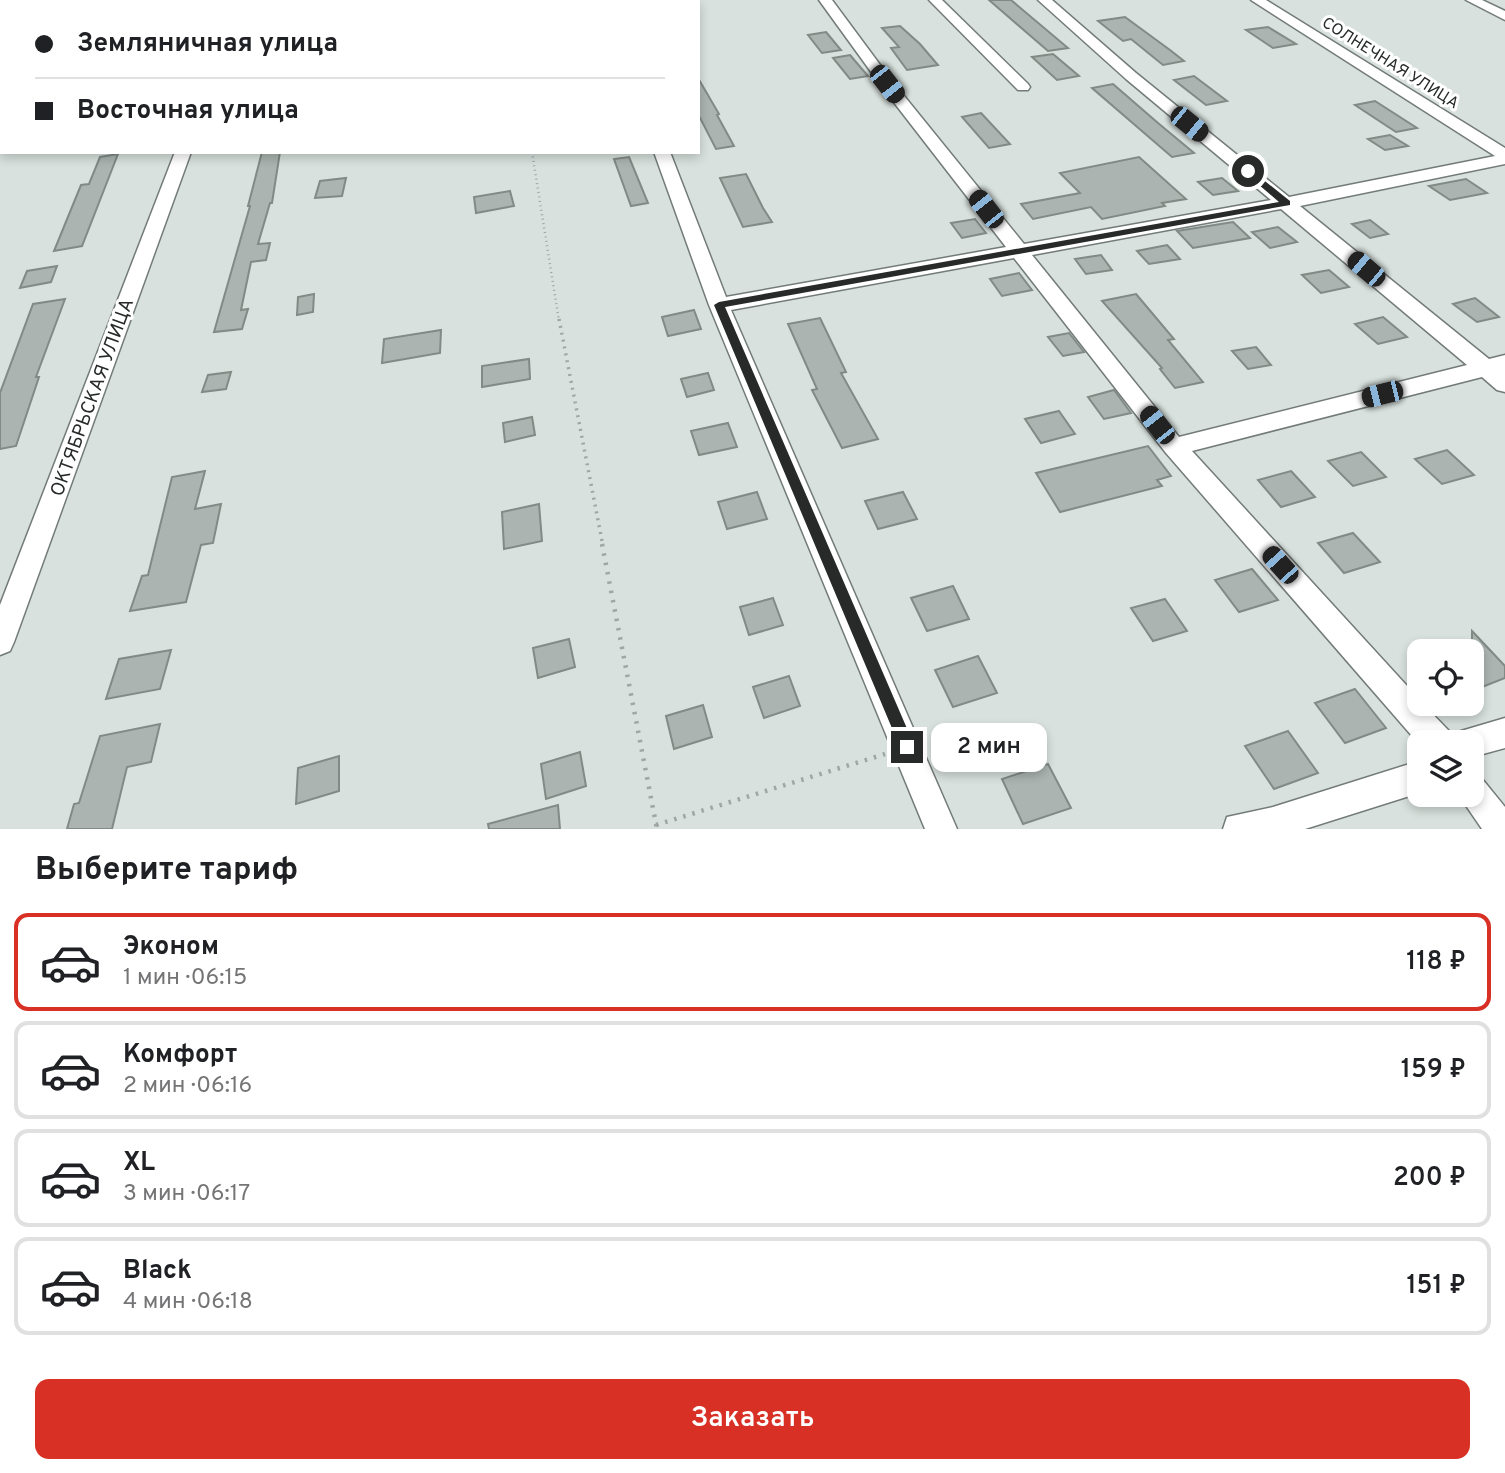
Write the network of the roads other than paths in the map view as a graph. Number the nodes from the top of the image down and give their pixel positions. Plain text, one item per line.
1 (825, 0) edge
2 (934, 0) edge
3 (1044, 0) edge
4 (1257, 0) edge
5 (1472, 0) edge
6 (1505, 16) edge
7 (1023, 87) dead end
8 (182, 154) edge
9 (663, 154) edge
10 (1505, 157) edge
11 (1286, 203) junction
12 (1019, 251) junction
13 (719, 305) junction
14 (1495, 366) edge
15 (1505, 384) edge
16 (1174, 447) junction
17 (0, 642) edge
18 (1427, 730) edge
19 (1505, 733) edge
20 (1484, 739) edge
21 (1407, 782) edge
22 (1484, 806) edge
23 (941, 829) edge
24 (1239, 829) edge
25 (1502, 829) edge

1 - 12 street
2 - 7 street
3 - 11 street
4 - 10 street, СОЛНЕЧНАЯ УЛИЦА
5 - 6 street
8 - 17 street, ОКТЯБРЬСКАЯ УЛИЦА
9 - 13 street
10 - 11 street
11 - 12 street
11 - 14 street
12 - 13 street
12 - 16 street
13 - 23 street
14 - 15 street
14 - 16 street
16 - 18 street
19 - 20 street
21 - 24 street
22 - 25 street

